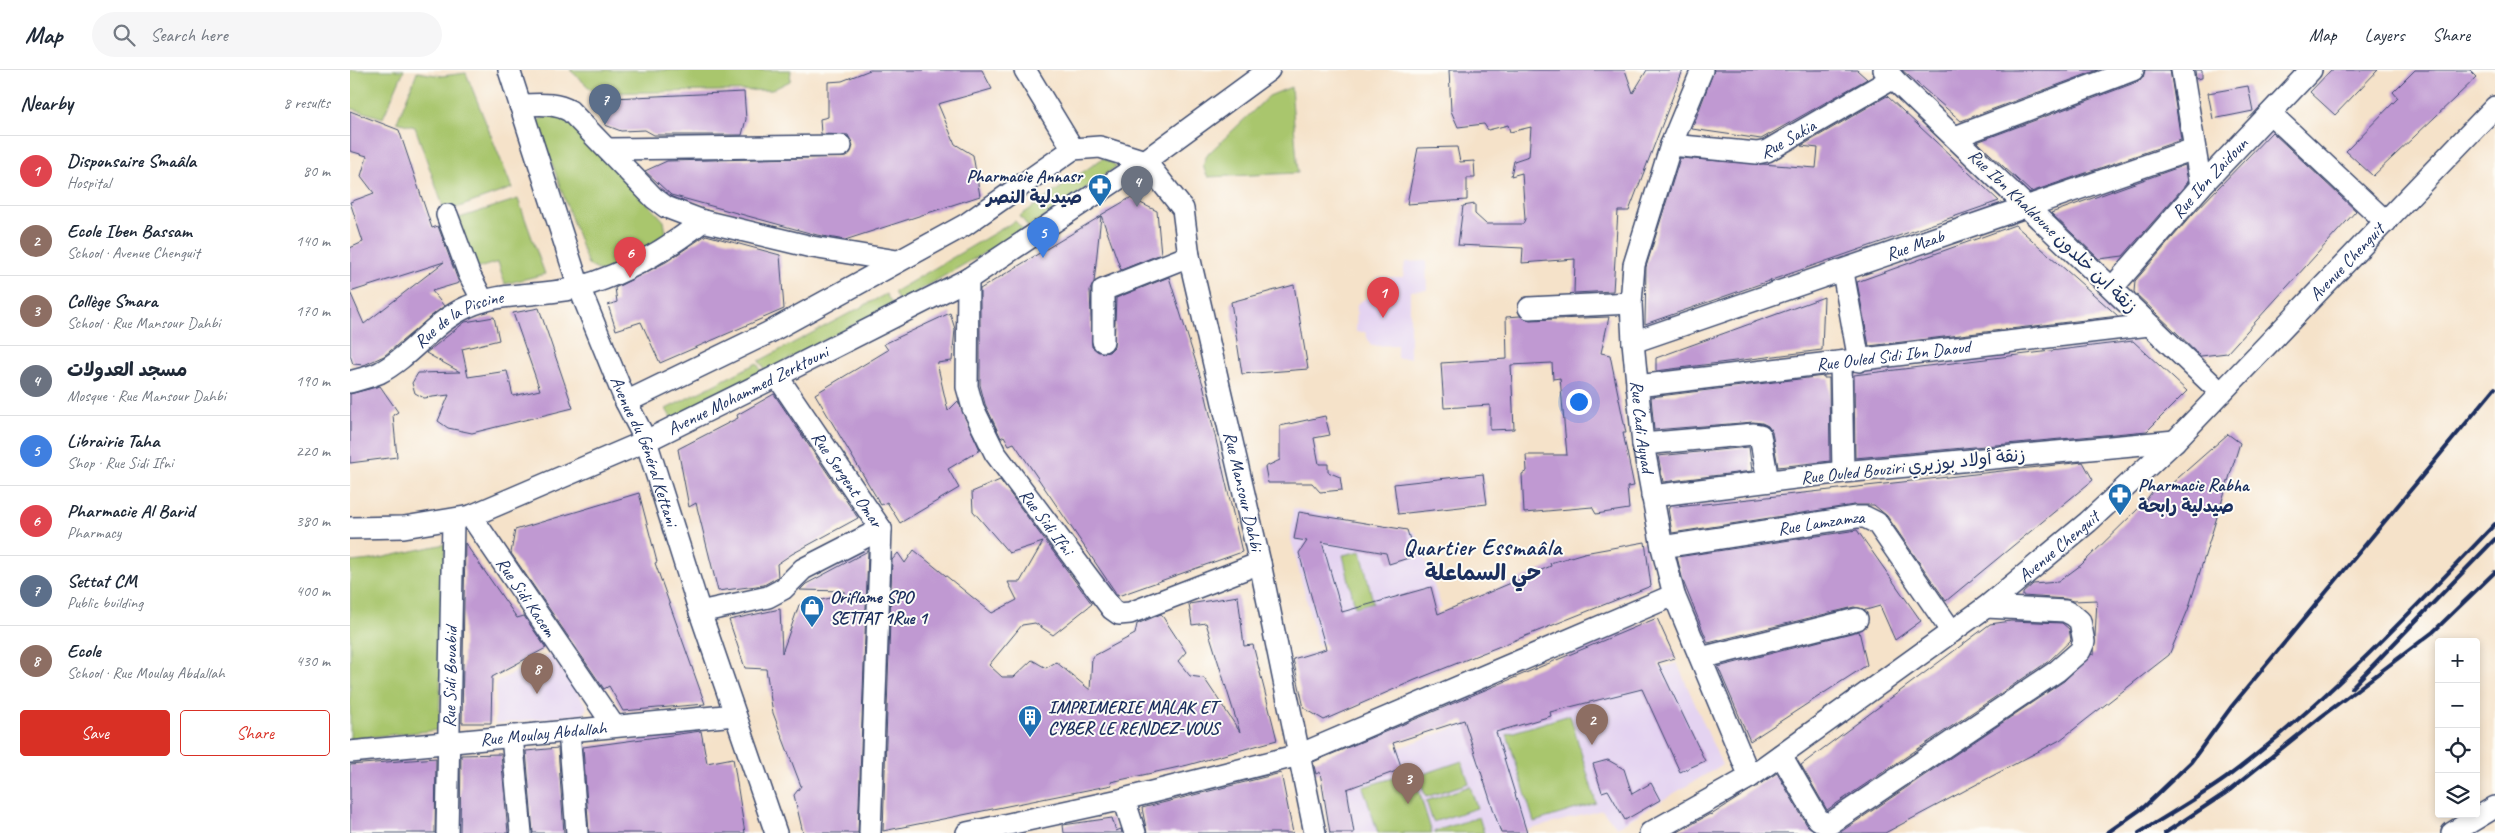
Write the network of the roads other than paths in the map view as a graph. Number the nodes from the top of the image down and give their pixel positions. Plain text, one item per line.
1 (509, 70) edge
2 (1025, 70) edge
3 (1269, 70) edge
4 (1702, 70) edge
5 (2132, 70) edge
6 (2182, 70) edge
7 (2311, 70) edge
8 (1889, 74) edge
9 (520, 106) junction
10 (2495, 107) edge
11 (2271, 114) junction
12 (1955, 137) junction
13 (841, 146) dead end
14 (1671, 146) junction
15 (608, 149) junction
16 (1073, 149) junction
17 (2194, 149) junction
18 (1145, 161) junction
19 (2201, 186) junction
20 (2027, 205) junction
21 (447, 215) dead end
22 (703, 221) junction
23 (2386, 222) junction
24 (1189, 256) junction
25 (897, 261) junction
26 (1843, 272) junction
27 (968, 278) junction
28 (579, 287) junction
29 (2113, 287) junction
30 (483, 301) junction
31 (1631, 303) junction
32 (1529, 308) dead end
33 (2149, 325) junction
34 (1103, 341) dead end
35 (1633, 342) junction
36 (1850, 362) junction
37 (777, 376) junction
38 (350, 382) edge
39 (1637, 386) junction
40 (2221, 393) junction
41 (626, 402) junction
42 (2175, 441) junction
43 (646, 442) junction
44 (1643, 444) junction
45 (1843, 472) junction
46 (1768, 482) junction
47 (1652, 496) junction
48 (462, 518) junction
49 (350, 528) edge
50 (881, 528) junction
51 (1662, 547) junction
52 (1260, 563) junction
53 (1674, 595) junction
54 (1986, 607) junction
55 (700, 612) junction
56 (1856, 619) dead end
57 (1952, 632) junction
58 (1701, 658) junction
59 (735, 715) junction
60 (614, 726) junction
61 (569, 731) junction
62 (512, 736) junction
63 (448, 742) junction
64 (350, 752) edge
65 (1298, 755) junction
66 (1781, 755) junction
67 (1750, 777) junction
68 (1124, 799) junction
69 (2495, 807) edge
70 (1011, 829) edge
71 (447, 833) edge
72 (521, 833) edge
73 (577, 833) edge
74 (776, 833) edge
75 (870, 833) edge
76 (967, 833) edge
77 (1135, 833) edge
78 (1315, 833) edge
79 (1650, 833) edge
80 (2452, 833) edge

1 - 9 street, Avenue du Général Kettani
2 - 16 street
3 - 18 street
4 - 14 street, Rue Cadi Ayyad
5 - 12 street
6 - 17 street
7 - 11 street, Rue Ibn Zaidoun
8 - 12 street, Rue Ibn Khaldoune زنقة ابن خلدون
8 - 14 street, Rue Sakia
9 - 15 street
9 - 28 street, Avenue du Général Kettani
10 - 23 street, Avenue Chenguit
11 - 19 street, Rue Ibn Zaidoun
11 - 23 street
12 - 20 street, Rue Ibn Khaldoune زنقة ابن خلدون
13 - 15 street
14 - 31 street, Rue Cadi Ayyad
15 - 22 street
16 - 18 street
16 - 25 street
17 - 19 street
17 - 20 street, Rue Mzab
18 - 24 street, Rue Mansour Dahbi
18 - 27 street, Avenue Mohammed Zerktouni
19 - 29 street, Rue Ibn Zaidoun
20 - 26 street, Rue Mzab
20 - 29 street, Rue Ibn Khaldoune زنقة ابن خلدون
21 - 30 street
22 - 25 street
22 - 28 street, Rue de la Piscine
23 - 40 street, Avenue Chenguit
24 - 34 street
24 - 52 street, Rue Mansour Dahbi
25 - 41 street
26 - 35 street, Rue Mzab
26 - 36 street
27 - 37 street, Avenue Mohammed Zerktouni
27 - 52 street, Rue Sidi Ifni
28 - 30 street, Rue de la Piscine
28 - 41 street, Avenue du Général Kettani
29 - 33 street, Rue Ibn Khaldoune زنقة ابن خلدون
30 - 38 street, Rue de la Piscine
31 - 32 street
31 - 35 street, Rue Cadi Ayyad
33 - 36 street, Rue Ouled Sidi Ibn Daoud
33 - 40 street, Rue Ibn Khaldoune زنقة ابن خلدون
35 - 39 street, Rue Cadi Ayyad
36 - 39 street, Rue Ouled Sidi Ibn Daoud
36 - 45 street
37 - 43 street, Avenue Mohammed Zerktouni
37 - 50 street, Rue Sergent Omar
39 - 44 street, Rue Cadi Ayyad
40 - 42 street, Avenue Chenguit
41 - 43 street, Avenue du Général Kettani
42 - 45 street, Rue Ouled Bouziri زنقة أولاد بوزيري
42 - 54 street, Avenue Chenguit
43 - 48 street, Avenue Mohammed Zerktouni
43 - 55 street, Avenue du Général Kettani
44 - 46 street
44 - 47 street, Rue Cadi Ayyad
45 - 46 street, Rue Ouled Bouziri زنقة أولاد بوزيري
46 - 47 street, Rue Ouled Bouziri زنقة أولاد بوزيري
47 - 51 street, Rue Cadi Ayyad
48 - 49 street, Avenue Mohammed Zerktouni
48 - 60 street, Rue Sidi Kacem
48 - 63 street, Rue Sidi Bouabid
50 - 55 street
50 - 75 street, Rue Sergent Omar
51 - 53 street, Rue Cadi Ayyad
51 - 57 street, Rue Lamzamza
52 - 65 street, Rue Mansour Dahbi
53 - 58 street, Rue Cadi Ayyad
53 - 65 street
54 - 57 street, Avenue Chenguit
54 - 66 street
55 - 59 street, Avenue du Général Kettani
56 - 58 street
57 - 66 street, Avenue Chenguit
58 - 67 street, Rue Cadi Ayyad
59 - 60 street, Rue Moulay Abdallah
59 - 74 street, Avenue du Général Kettani
60 - 61 street, Rue Moulay Abdallah
61 - 62 street, Rue Moulay Abdallah
61 - 73 street
62 - 63 street, Rue Moulay Abdallah
62 - 72 street
63 - 64 street, Rue Moulay Abdallah
63 - 71 street, Rue Sidi Bouabid
65 - 68 street
65 - 78 street, Rue Mansour Dahbi
66 - 67 street, Avenue Chenguit
67 - 79 street, Avenue Chenguit
68 - 70 street
68 - 77 street
69 - 80 street
70 - 76 street

